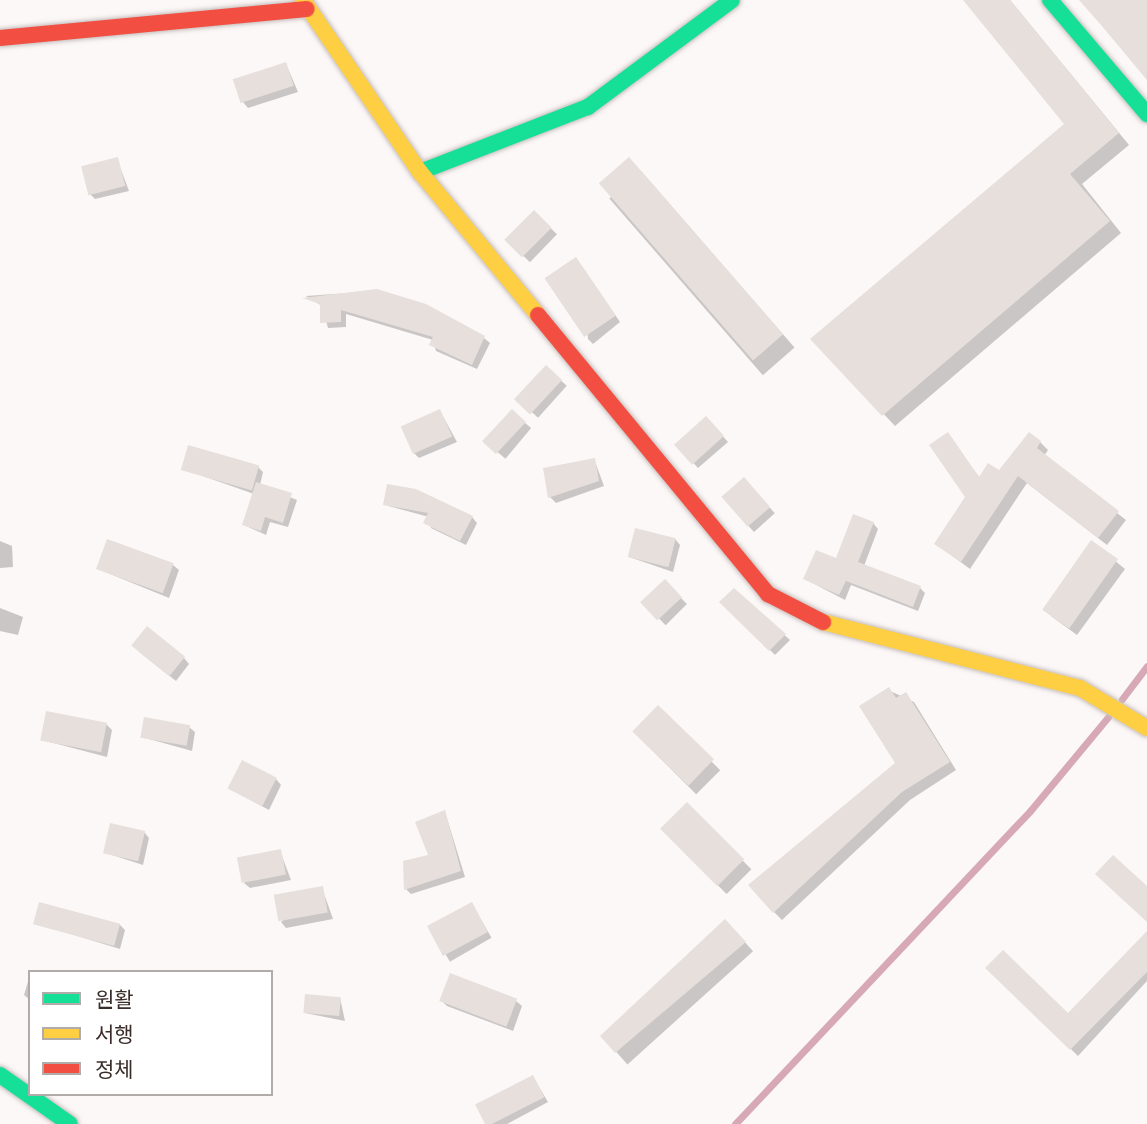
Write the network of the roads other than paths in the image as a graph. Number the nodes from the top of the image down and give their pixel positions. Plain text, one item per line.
1 (732, 0) edge
2 (1050, 0) edge
3 (305, 4) edge
4 (0, 38) edge
5 (1147, 114) edge
6 (420, 172) junction
7 (1147, 727) edge
8 (0, 1075) edge
9 (28, 1095) edge
10 (30, 1096) edge
11 (70, 1124) edge

1 - 6 street
2 - 5 street
3 - 4 street
3 - 6 street
6 - 7 street
8 - 9 street
10 - 11 street

